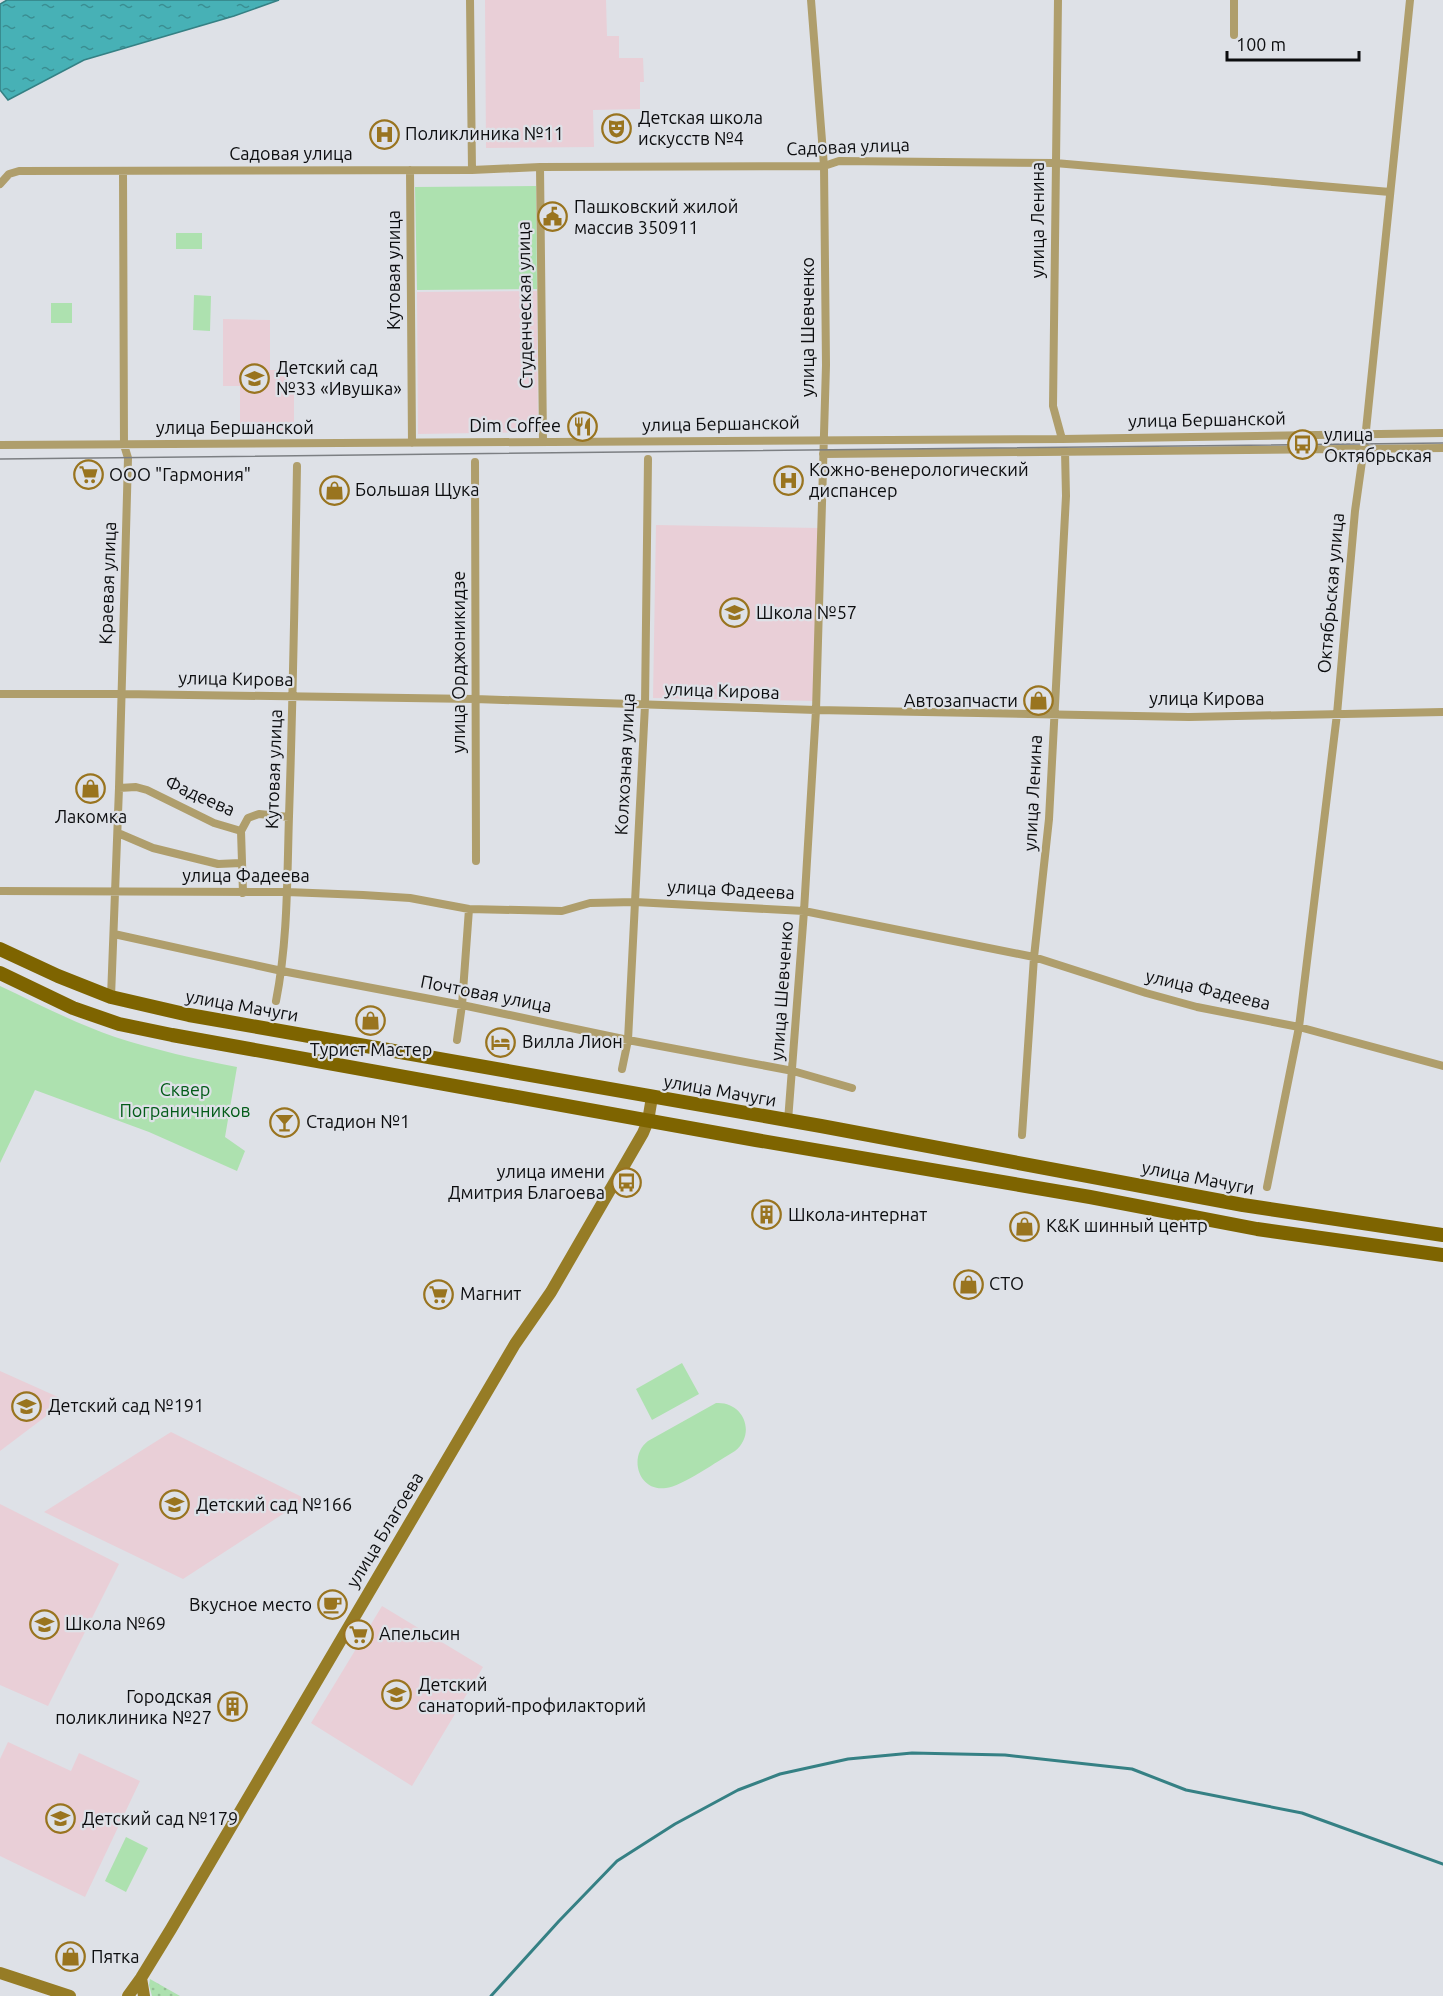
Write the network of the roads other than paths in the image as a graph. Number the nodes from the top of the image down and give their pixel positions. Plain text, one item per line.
1 (470, 0) edge
2 (811, 0) edge
3 (1058, 0) edge
4 (1234, 0) edge
5 (1410, 0) edge
6 (1234, 35) dead end
7 (1055, 163) junction
8 (824, 166) junction
9 (540, 167) junction
10 (410, 170) junction
11 (472, 170) junction
12 (123, 171) junction
13 (0, 184) edge
14 (1390, 192) junction
15 (1443, 433) edge
16 (1365, 434) junction
17 (1062, 439) junction
18 (823, 440) junction
19 (543, 442) junction
20 (412, 443) junction
21 (0, 445) edge
22 (124, 445) junction
23 (1443, 448) edge
24 (1363, 449) junction
25 (1065, 452) junction
26 (823, 454) junction
27 (648, 459) dead end
28 (474, 462) dead end
29 (297, 466) dead end
30 (0, 694) edge
31 (122, 694) junction
32 (294, 696) junction
33 (475, 699) junction
34 (645, 705) junction
35 (816, 710) junction
36 (1443, 712) edge
37 (1337, 714) junction
38 (1054, 715) junction
39 (119, 788) junction
40 (289, 817) junction
41 (241, 831) junction
42 (118, 833) junction
43 (476, 861) dead end
44 (241, 863) junction
45 (0, 891) edge
46 (116, 892) junction
47 (287, 892) junction
48 (243, 893) junction
49 (635, 902) junction
50 (469, 909) junction
51 (804, 911) junction
52 (114, 934) junction
53 (0, 949) edge
54 (1035, 957) junction
55 (282, 972) junction
56 (0, 973) edge
57 (111, 997) junction
58 (276, 1001) dead end
59 (462, 1005) junction
60 (1299, 1027) junction
61 (457, 1040) dead end
62 (628, 1040) junction
63 (1443, 1066) edge
64 (622, 1069) dead end
65 (793, 1071) junction
66 (852, 1088) dead end
67 (652, 1097) junction
68 (648, 1120) junction
69 (788, 1120) junction
70 (1022, 1135) dead end
71 (896, 1141) junction
72 (894, 1163) junction
73 (1267, 1187) dead end
74 (1443, 1236) edge
75 (1443, 1255) edge
76 (0, 1973) edge
77 (141, 1978) junction
78 (70, 1996) edge
79 (128, 1996) edge
80 (144, 1996) edge

1 - 11 street
2 - 8 street, улица Шевченко
3 - 7 street, улица Ленина
4 - 6 street
5 - 14 street, Октябрьская улица
7 - 8 street, Садовая улица
7 - 14 street, Садовая улица
7 - 17 street, улица Ленина
8 - 9 street, Садовая улица
8 - 18 street, улица Шевченко
9 - 11 street, Садовая улица
9 - 19 street, Студенческая улица
10 - 11 street, Садовая улица
10 - 12 street, Садовая улица
10 - 20 street, Кутовая улица
12 - 13 street, Садовая улица
12 - 22 street, Краевая улица
14 - 16 street, Октябрьская улица
15 - 16 street, улица Бершанской
16 - 17 street, улица Бершанской
16 - 24 street, Октябрьская улица
17 - 18 street, улица Бершанской
18 - 19 street, улица Бершанской
18 - 26 street, улица Шевченко
19 - 20 street, улица Бершанской
20 - 22 street, улица Бершанской
21 - 22 street, улица Бершанской
22 - 31 street, Краевая улица
23 - 24 street, улица Бершанской
24 - 25 street, улица Бершанской
24 - 37 street, Октябрьская улица
25 - 26 street, улица Бершанской
25 - 38 street, улица Ленина
26 - 35 street, улица Шевченко
27 - 34 street, Колхозная улица
28 - 33 street, улица Орджоникидзе
29 - 32 street, Кутовая улица
30 - 31 street, улица Кирова
31 - 32 street, улица Кирова
31 - 39 street, Краевая улица
32 - 33 street, улица Кирова
32 - 40 street, Кутовая улица
33 - 34 street, улица Кирова
33 - 43 street, улица Орджоникидзе
34 - 35 street, улица Кирова
34 - 49 street, Колхозная улица
35 - 38 street, улица Кирова
35 - 51 street, улица Шевченко
36 - 37 street, улица Кирова
37 - 38 street, улица Кирова
37 - 60 street, Октябрьская улица
38 - 54 street, улица Ленина
39 - 41 street, Фадеева
39 - 42 street, Краевая улица
40 - 41 street
40 - 47 street, Кутовая улица
41 - 44 street, Фадеева
42 - 44 street
42 - 46 street, Краевая улица
44 - 48 street, Фадеева
45 - 46 street, улица Фадеева
46 - 48 street, улица Фадеева
46 - 52 street, Краевая улица
47 - 48 street, улица Фадеева
47 - 50 street, улица Фадеева
47 - 55 street, Кутовая улица
49 - 50 street, улица Фадеева
49 - 51 street, улица Фадеева
49 - 62 street, Колхозная улица
50 - 59 street
51 - 54 street, улица Фадеева
51 - 65 street, улица Шевченко
52 - 55 street, Почтовая улица
52 - 57 street, Краевая улица
53 - 57 main road, улица Мачуги
54 - 60 street, улица Фадеева
54 - 70 street, улица Ленина
55 - 58 street, Кутовая улица
55 - 59 street, Почтовая улица
56 - 68 main road
57 - 67 main road, улица Мачуги
59 - 61 street
59 - 62 street, Почтовая улица
60 - 63 street, улица Фадеева
60 - 73 street, Октябрьская улица
62 - 64 street, Колхозная улица
62 - 65 street, Почтовая улица
65 - 66 street, Почтовая улица
65 - 69 street, улица Шевченко
67 - 68 street, улица Благоева
67 - 69 main road, улица Мачуги
68 - 72 main road
68 - 77 street, улица Благоева
69 - 71 main road, улица Мачуги
71 - 72 main road
71 - 74 main road, улица Мачуги
72 - 75 main road
76 - 78 street
77 - 79 street, улица Благоева
77 - 80 street

